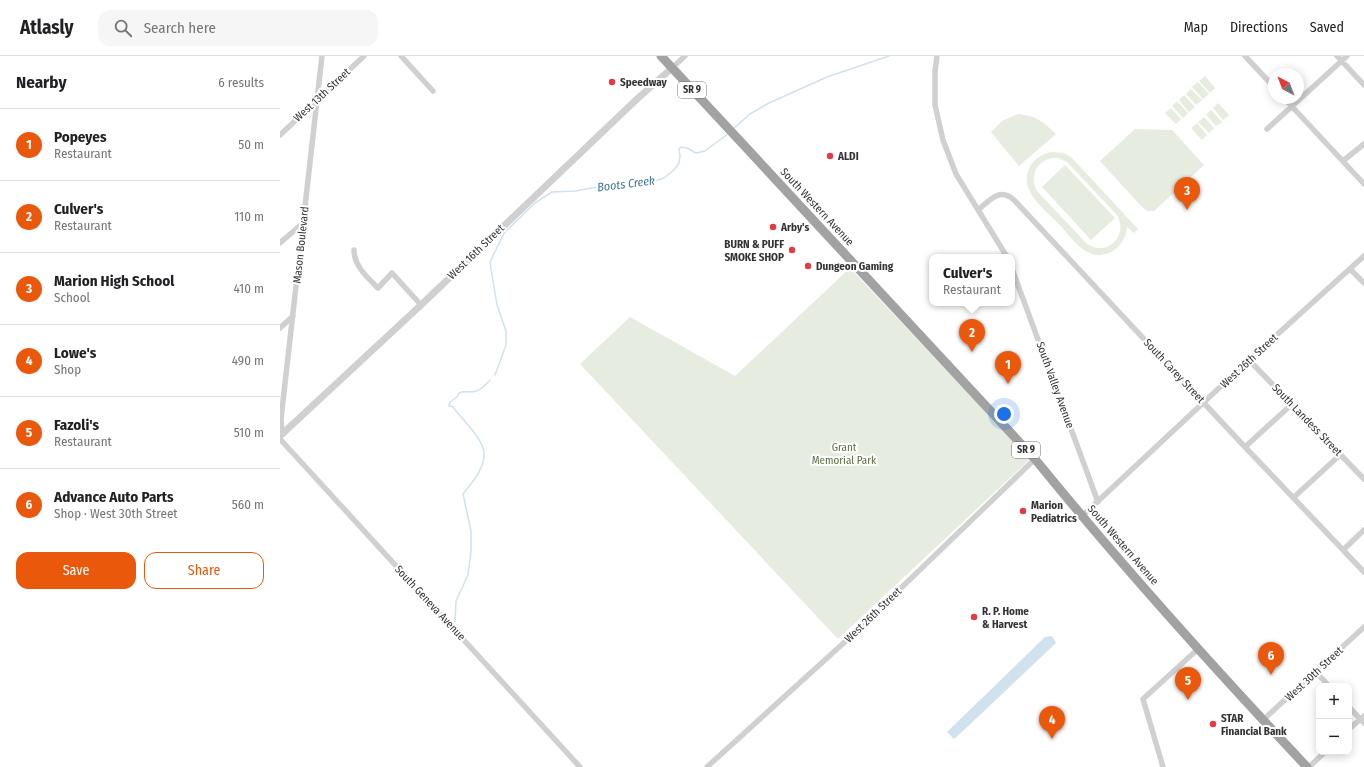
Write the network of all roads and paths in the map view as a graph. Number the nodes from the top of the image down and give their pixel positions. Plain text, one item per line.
1 (322, 56) edge
2 (364, 56) edge
3 (401, 56) edge
4 (661, 56) edge
5 (685, 56) edge
6 (937, 56) edge
7 (1338, 56) edge
8 (1347, 56) edge
9 (1247, 57) edge
10 (1342, 61) junction
11 (672, 68) junction
12 (1268, 80) edge
13 (1364, 85) edge
14 (433, 92) dead end
15 (317, 100) junction
16 (1292, 106) junction
17 (1267, 129) dead end
18 (280, 135) edge
19 (1364, 144) edge
20 (1343, 161) junction
21 (1364, 184) edge
22 (978, 210) junction
23 (303, 223) junction
24 (280, 243) edge
25 (354, 250) dead end
26 (1005, 254) edge
27 (1364, 256) edge
28 (1350, 269) junction
29 (1015, 277) edge
30 (1364, 283) edge
31 (421, 305) junction
32 (293, 316) junction
33 (280, 328) edge
34 (1249, 360) junction
35 (1204, 403) junction
36 (1291, 405) junction
37 (280, 435) edge
38 (1245, 447) junction
39 (1341, 454) junction
40 (1034, 459) junction
41 (1364, 479) edge
42 (1293, 498) junction
43 (1098, 502) junction
44 (1081, 517) junction
45 (1364, 530) edge
46 (1343, 550) junction
47 (1364, 572) edge
48 (1364, 627) edge
49 (1198, 649) junction
50 (1316, 672) junction
51 (1326, 683) edge
52 (1352, 710) edge
53 (1363, 719) edge
54 (1263, 720) junction
55 (1352, 728) edge
56 (1322, 755) edge
57 (580, 767) edge
58 (707, 767) edge
59 (1163, 767) edge
60 (1308, 767) edge

1 - 15 street, Mason Boulevard
2 - 15 street, West 13th Street
3 - 14 street
4 - 11 highway, South Western Avenue / SR 9
5 - 11 street
6 - 22 street
7 - 10 street
8 - 10 street
9 - 12 street
10 - 13 street
10 - 16 street
11 - 31 street, West 16th Street
11 - 40 highway, South Western Avenue / SR 9
15 - 18 street, West 13th Street
15 - 23 street, Mason Boulevard
16 - 17 street
16 - 20 street
19 - 20 street
20 - 21 street
22 - 26 street
22 - 35 street, South Carey Street
23 - 24 street
23 - 32 street, Mason Boulevard
25 - 31 street
27 - 28 street, West 26th Street
28 - 30 street
28 - 34 street, West 26th Street
29 - 43 street, South Valley Avenue
31 - 37 street, West 16th Street
32 - 33 street
32 - 37 street, Mason Boulevard
34 - 35 street, West 26th Street
34 - 36 street, South Landess Street
35 - 38 street, South Carey Street
35 - 43 street, West 26th Street
36 - 38 street
36 - 39 street, South Landess Street
37 - 57 street, South Geneva Avenue
38 - 42 street, South Carey Street
39 - 41 street, South Landess Street
39 - 42 street
40 - 44 highway, South Western Avenue / SR 9
40 - 58 street, West 26th Street
42 - 46 street, South Carey Street
43 - 44 street, West 26th Street
44 - 49 highway, South Western Avenue / SR 9
45 - 46 street
46 - 47 street, South Carey Street
48 - 50 street, West 30th Street
49 - 54 highway, South Western Avenue / SR 9
49 - 59 street
50 - 51 street
50 - 54 street, West 30th Street
52 - 53 street
53 - 55 street
54 - 60 highway, South Western Avenue / SR 9
56 - 60 street

